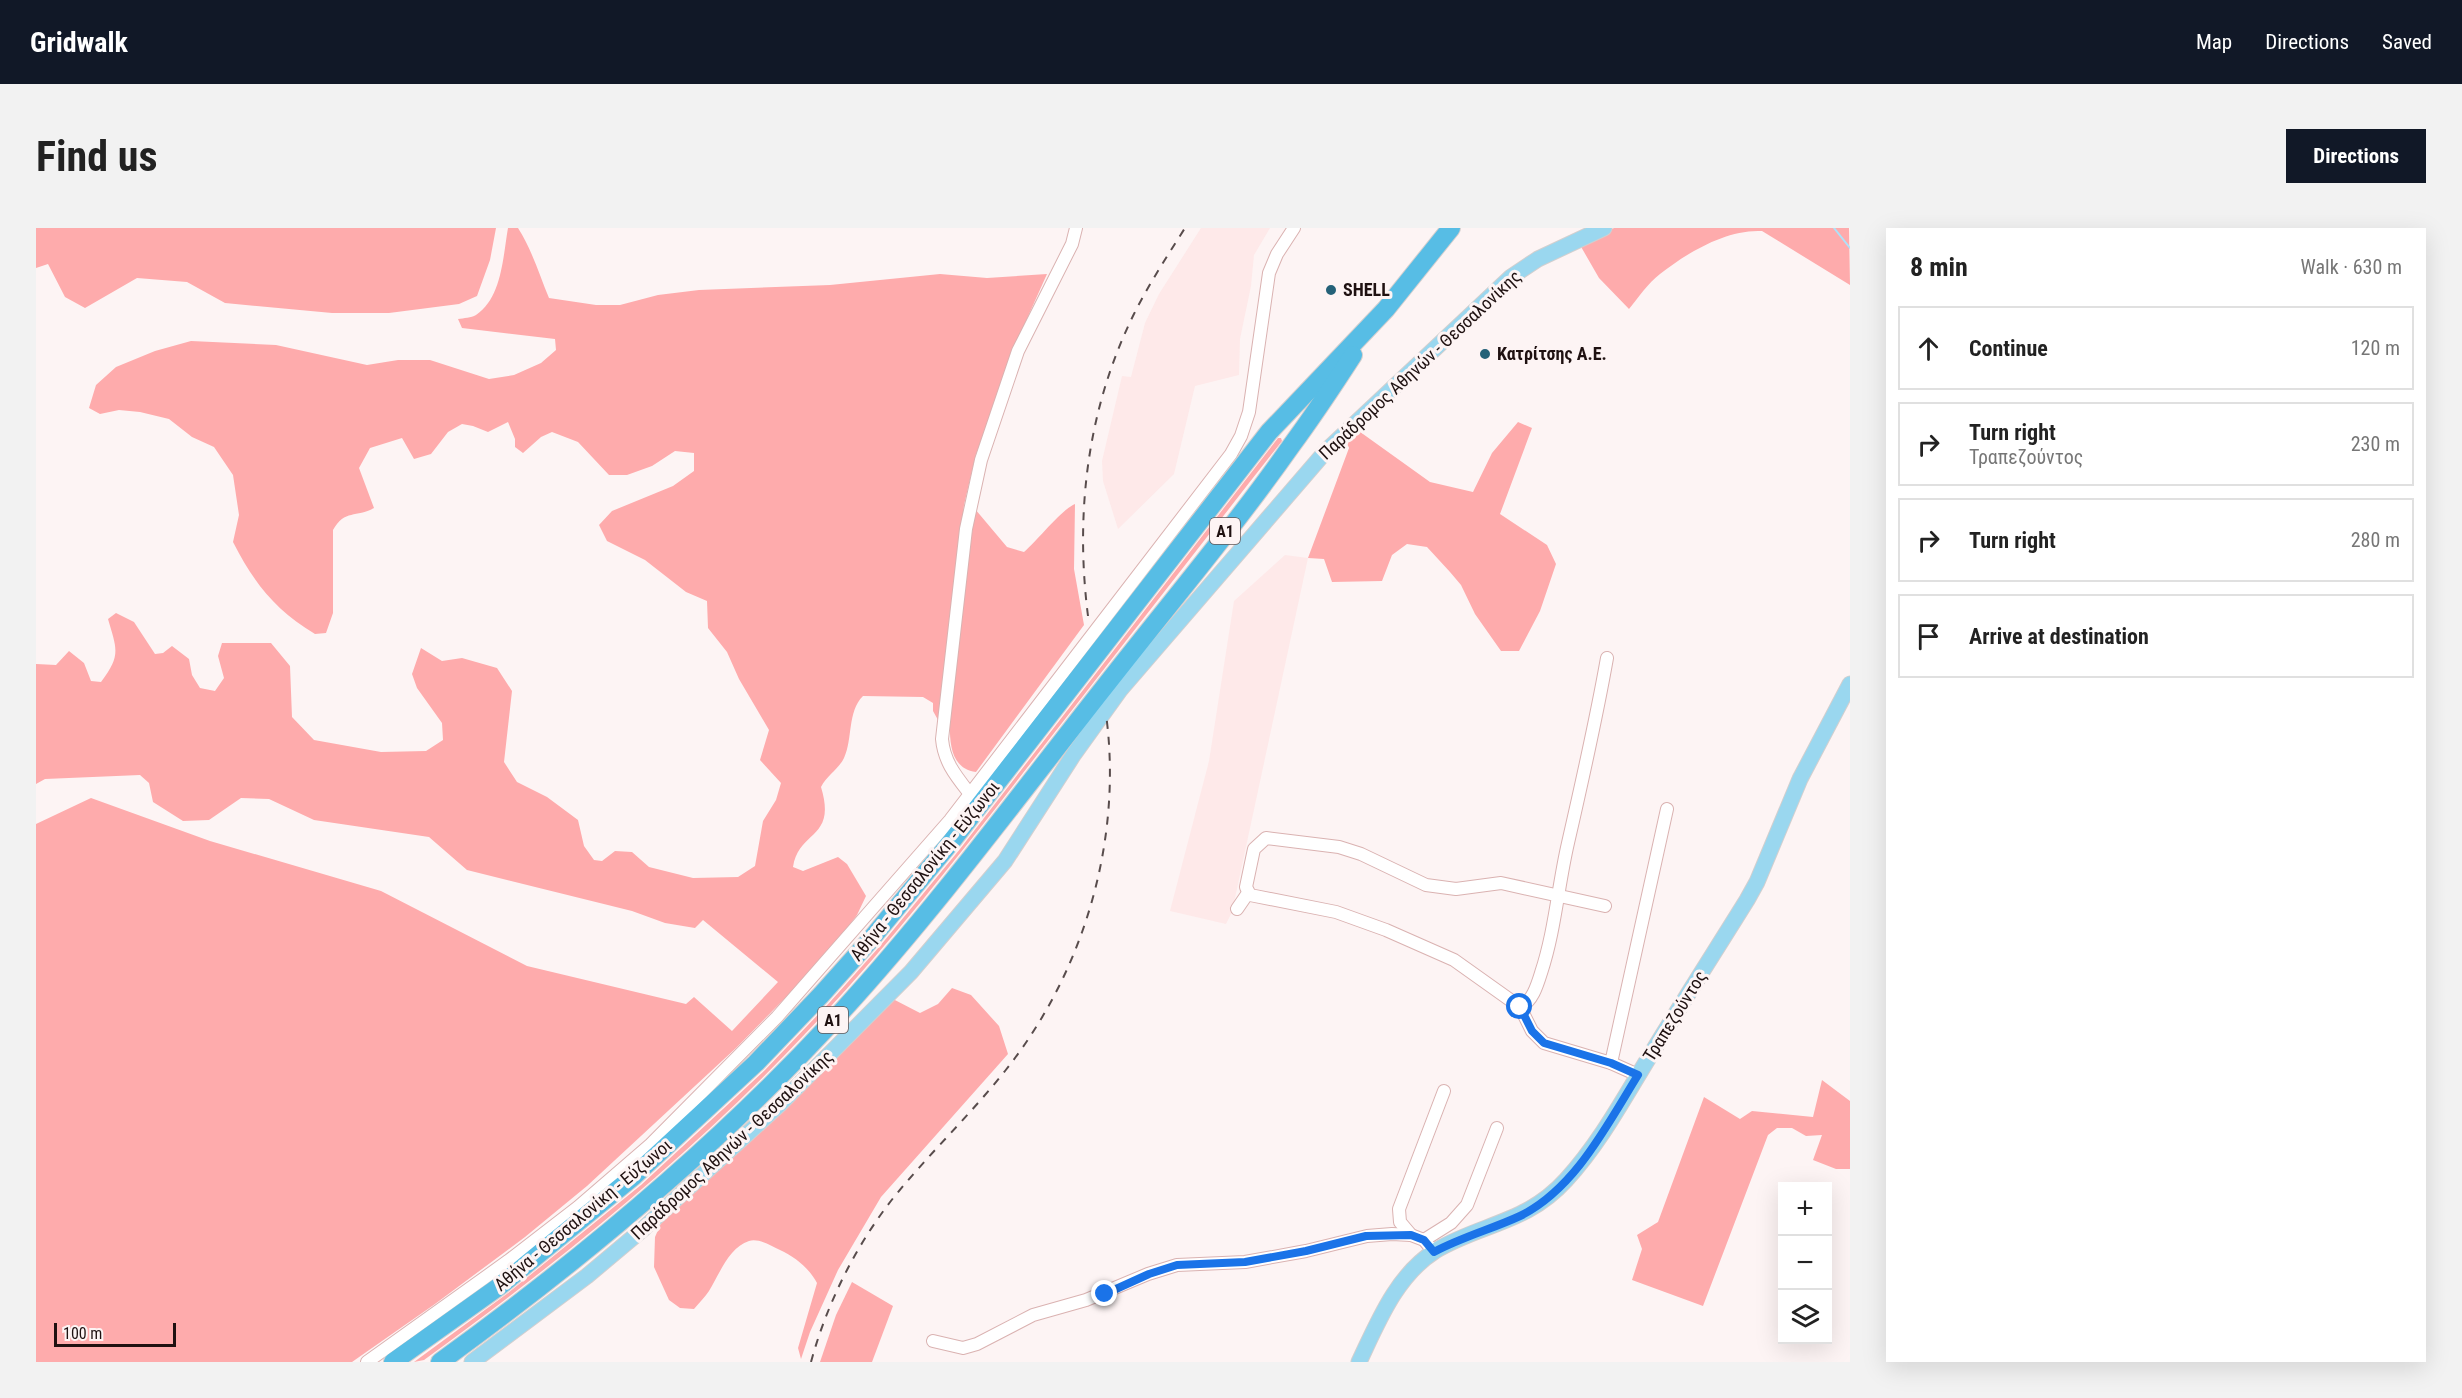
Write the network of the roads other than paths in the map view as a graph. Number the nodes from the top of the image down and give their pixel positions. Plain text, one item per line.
1 (1076, 228) edge
2 (1294, 228) edge
3 (1451, 228) edge
4 (1604, 228) edge
5 (1385, 309) junction
6 (1607, 658) dead end
7 (1850, 684) edge
8 (970, 794) junction
9 (1667, 809) dead end
10 (1248, 893) junction
11 (1558, 897) junction
12 (1605, 906) dead end
13 (1237, 909) dead end
14 (1520, 1007) junction
15 (1611, 1063) junction
16 (1638, 1075) junction
17 (1444, 1091) dead end
18 (1497, 1128) dead end
19 (1411, 1235) junction
20 (1429, 1246) junction
21 (933, 1341) dead end
22 (368, 1362) edge
23 (393, 1362) edge
24 (440, 1362) edge
25 (472, 1362) edge
26 (1359, 1362) edge

1 - 8 street
2 - 8 street
3 - 5 highway, Αθήνα - Θεσσαλονίκη - Εύζωνοι / Α1
4 - 25 main road, Παράδρομος Αθηνών - Θεσσαλονίκης
5 - 23 highway, Αθήνα - Θεσσαλονίκη - Εύζωνοι / Α1
5 - 24 highway, Αθήνα - Θεσσαλονίκη - Εύζωνοι / Α1
6 - 11 street
7 - 16 main road, Τραπεζούντος
8 - 22 street
9 - 15 street
10 - 11 street
10 - 13 street
10 - 14 street
11 - 12 street
11 - 14 street
14 - 15 street
15 - 16 street
16 - 20 main road, Τραπεζούντος
17 - 19 street
18 - 20 street
19 - 20 street
19 - 21 street
20 - 26 main road, Τραπεζούντος

